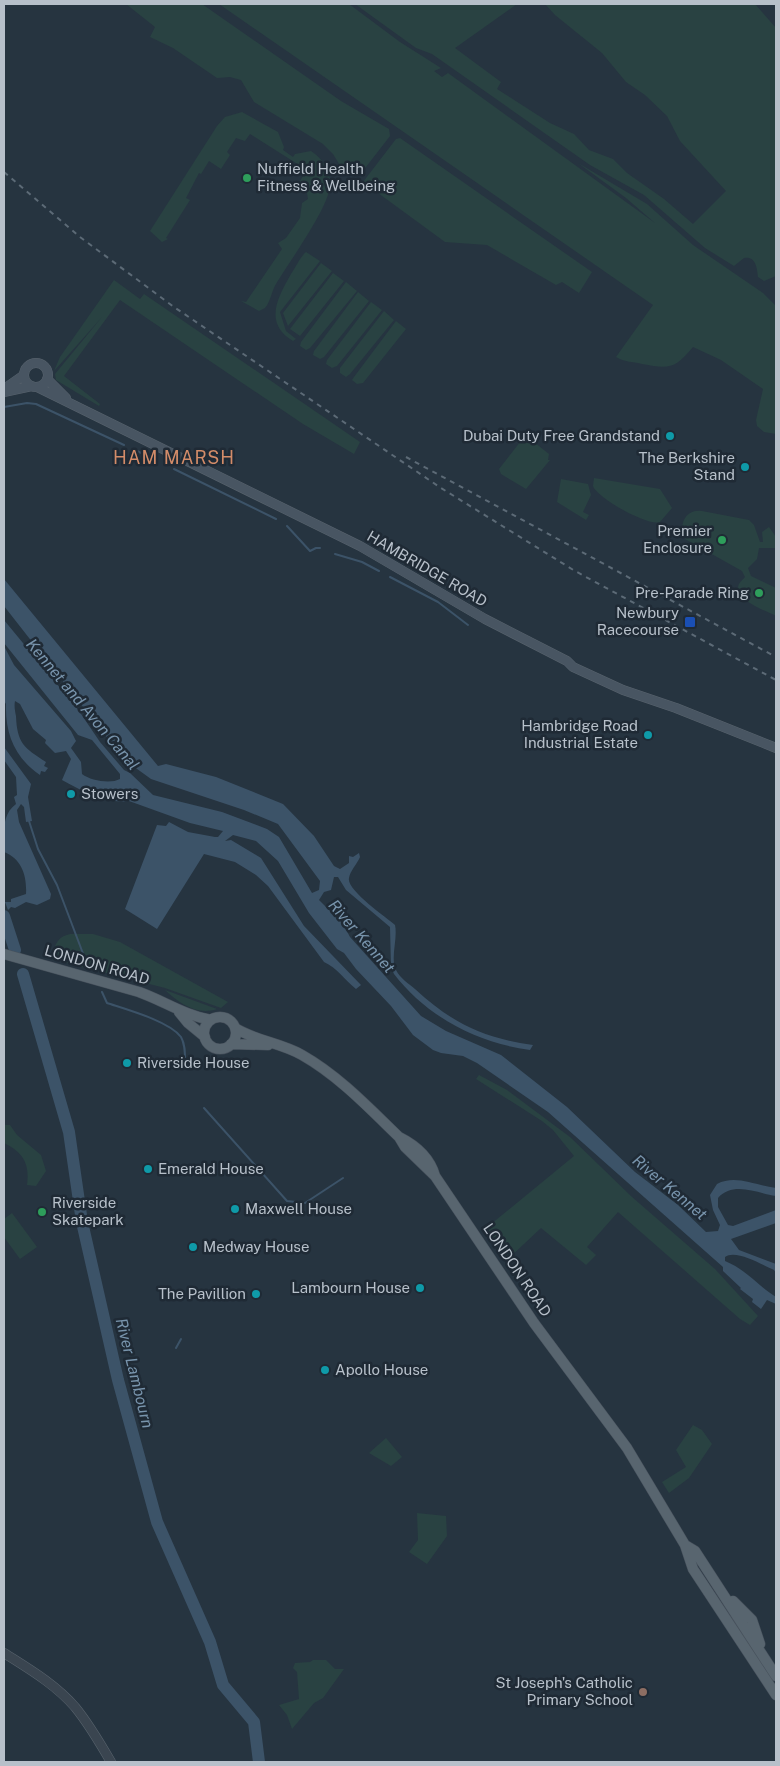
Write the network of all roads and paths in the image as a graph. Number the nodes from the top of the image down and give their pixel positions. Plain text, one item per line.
1 (24, 375) junction
2 (46, 379) junction
3 (35, 386) junction
4 (4, 391) edge
5 (68, 400) junction
6 (776, 748) edge
7 (4, 954) edge
8 (179, 1012) junction
9 (211, 1020) junction
10 (235, 1028) junction
11 (205, 1037) junction
12 (231, 1044) junction
13 (275, 1045) junction
14 (685, 1545) junction
15 (4, 1653) edge
16 (774, 1672) edge
17 (776, 1695) edge
18 (111, 1762) edge

1 - 2 main road
1 - 3 main road
1 - 4 main road
2 - 3 main road
2 - 5 main road, HAMBRIDGE ROAD
3 - 4 main road
3 - 5 main road, HAMBRIDGE ROAD
5 - 6 main road, HAMBRIDGE ROAD
7 - 8 main road, LONDON ROAD
8 - 9 main road, LONDON ROAD
8 - 11 main road, LONDON ROAD
9 - 10 main road
9 - 11 main road
10 - 12 main road
10 - 13 main road, LONDON ROAD
11 - 12 main road
12 - 13 main road, LONDON ROAD
13 - 14 main road, LONDON ROAD
14 - 16 main road
14 - 17 main road
15 - 18 street

